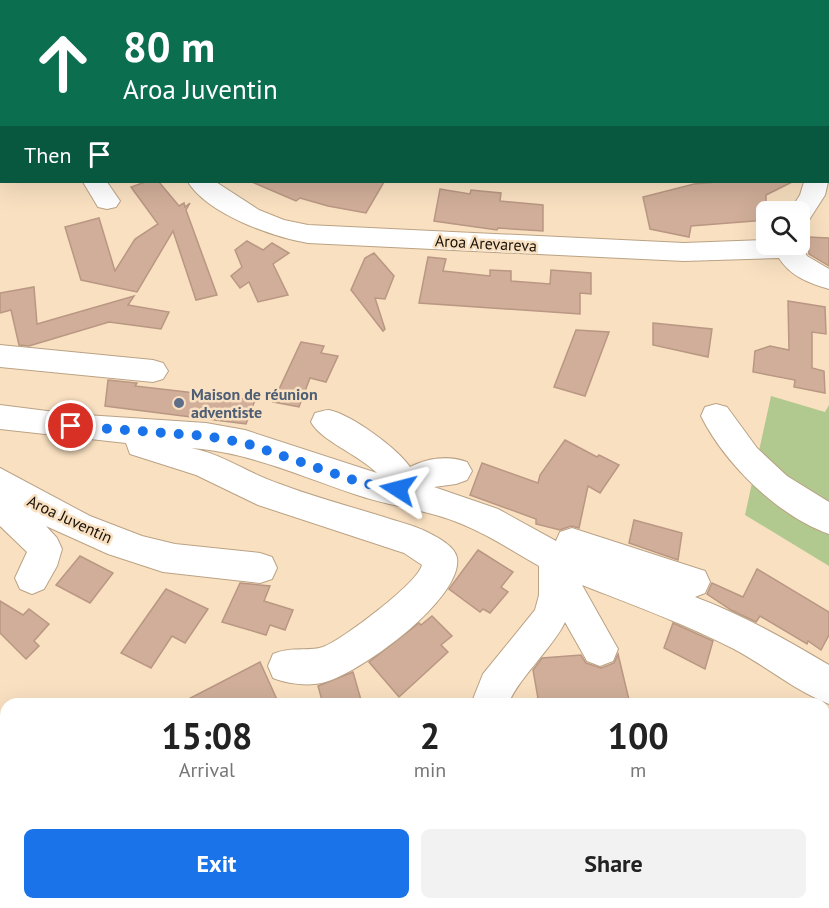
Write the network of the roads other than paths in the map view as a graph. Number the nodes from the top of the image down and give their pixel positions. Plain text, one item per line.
1 (201, 183) edge
2 (816, 183) edge
3 (808, 201) edge
4 (756, 248) edge
5 (791, 255) edge
6 (829, 279) edge
7 (0, 356) edge
8 (153, 371) dead end
9 (716, 416) dead end
10 (0, 417) edge
11 (326, 422) dead end
12 (146, 431) junction
13 (456, 471) dead end
14 (0, 482) edge
15 (397, 490) junction
16 (0, 506) edge
17 (829, 519) edge
18 (74, 524) junction
19 (510, 532) junction
20 (111, 560) dead end
21 (556, 566) junction
22 (260, 568) dead end
23 (32, 578) dead end
24 (693, 582) dead end
25 (600, 649) dead end
26 (286, 666) dead end
27 (829, 686) edge
28 (491, 698) edge

1 - 4 street, Aroa Arevareva
2 - 3 street
5 - 6 street, Aroa Arevareva
7 - 8 street
9 - 17 street
10 - 12 street
11 - 15 street
12 - 15 street
12 - 26 street
13 - 15 street
14 - 18 street, Aroa Juventin
15 - 19 street
16 - 23 street
18 - 20 street
18 - 22 street, Aroa Juventin
19 - 21 street
19 - 24 street
21 - 25 street
21 - 27 street
21 - 28 street

